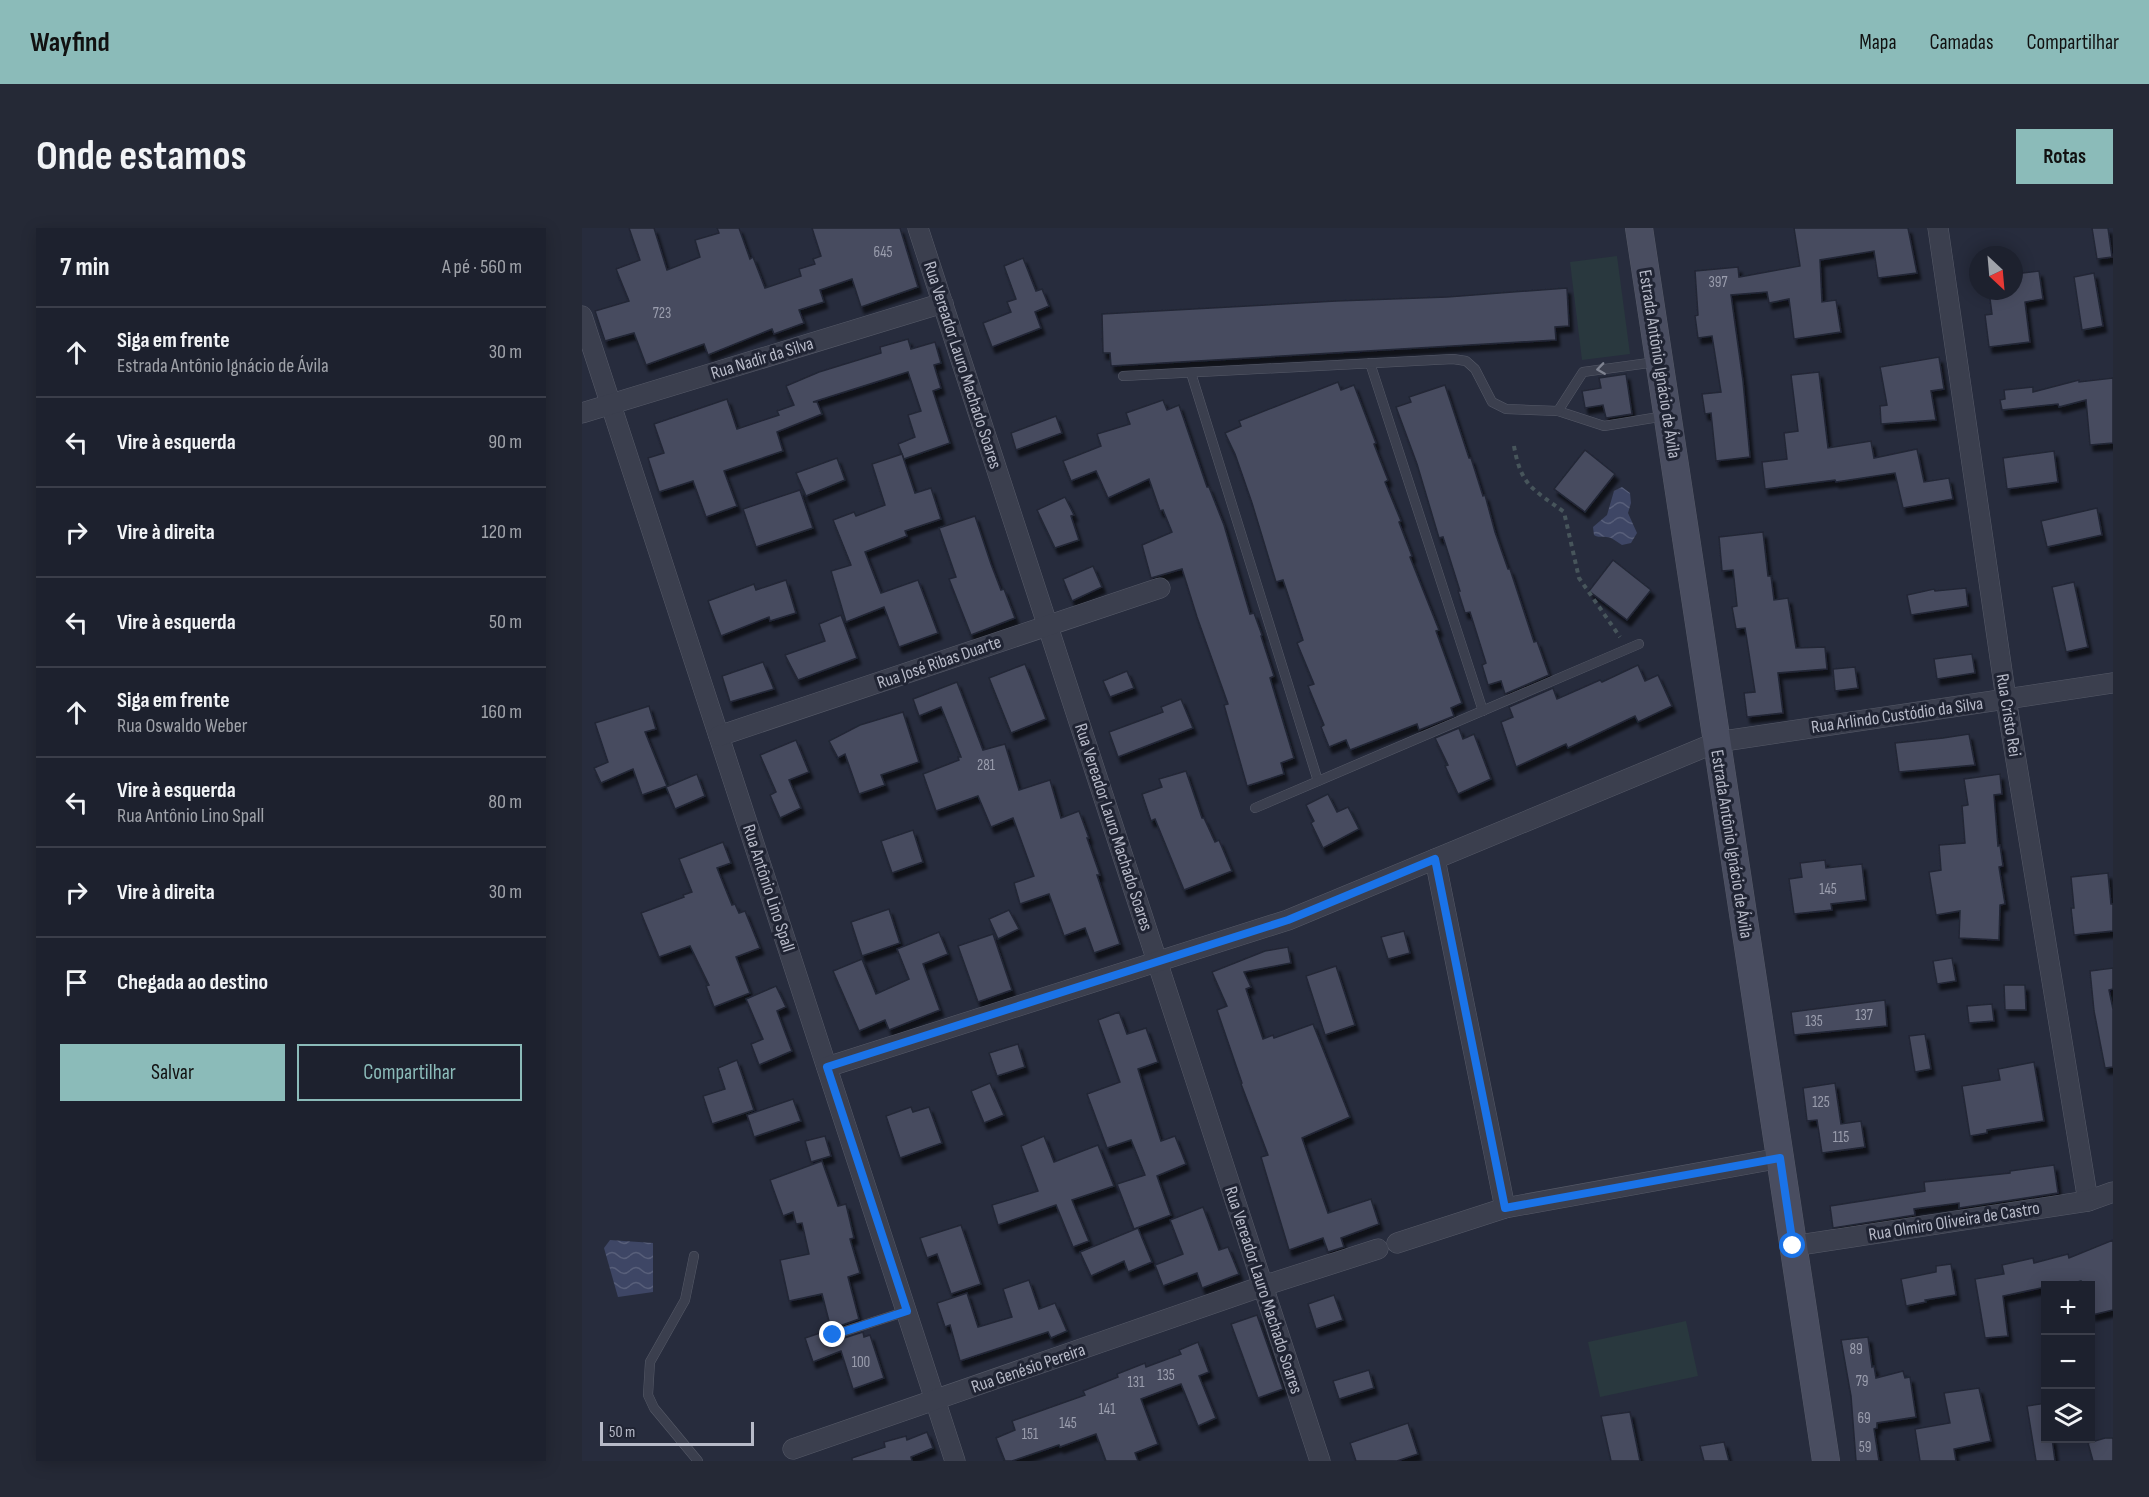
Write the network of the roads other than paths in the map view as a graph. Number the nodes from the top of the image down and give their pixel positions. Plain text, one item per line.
1 (918, 228) edge
2 (1639, 228) edge
3 (1938, 228) edge
4 (943, 303) junction
5 (582, 316) edge
6 (1659, 361) junction
7 (1370, 363) junction
8 (1191, 373) junction
9 (1123, 376) dead end
10 (611, 404) junction
11 (1558, 411) junction
12 (582, 412) edge
13 (1668, 416) junction
14 (1160, 588) dead end
15 (1048, 626) junction
16 (1640, 644) dead end
17 (2113, 683) edge
18 (2006, 699) junction
19 (1483, 711) junction
20 (719, 736) junction
21 (1717, 742) junction
22 (1318, 781) junction
23 (1254, 808) dead end
24 (1435, 859) junction
25 (1157, 960) junction
26 (827, 1067) junction
27 (1780, 1158) junction
28 (2113, 1192) edge
29 (2088, 1201) junction
30 (1505, 1208) junction
31 (1793, 1246) junction
32 (694, 1256) dead end
33 (1263, 1286) junction
34 (907, 1311) junction
35 (833, 1335) dead end
36 (935, 1400) junction
37 (793, 1449) dead end
38 (698, 1461) edge
39 (955, 1461) edge
40 (1320, 1461) edge
41 (1826, 1461) edge

1 - 4 street, Rua Vereador Lauro Machado Soares
2 - 6 street, Estrada Antônio Ignácio de Ávila
3 - 18 street, Rua Cristo Rei
4 - 10 street, Rua Nadir da Silva
4 - 15 street, Rua Vereador Lauro Machado Soares
5 - 10 street, Rua Antônio Lino Spall
6 -> 11 lane
6 - 13 street, Estrada Antônio Ignácio de Ávila
7 - 8 lane
7 - 11 lane
7 - 19 lane
8 - 9 lane
8 - 22 lane
10 - 12 street, Rua Nadir da Silva
10 - 20 street, Rua Antônio Lino Spall
11 - 13 lane
13 - 21 street, Estrada Antônio Ignácio de Ávila
14 - 15 street, Rua José Ribas Duarte
15 - 20 street, Rua José Ribas Duarte
15 - 25 street, Rua Vereador Lauro Machado Soares
16 - 19 lane
17 - 18 street, Rua Arlindo Custódio da Silva
18 - 21 street, Rua Arlindo Custódio da Silva
18 - 29 street, Rua Cristo Rei
19 - 22 lane
20 - 26 street, Rua Antônio Lino Spall
21 - 24 street, Rua Arlindo Custódio da Silva
21 - 27 street, Estrada Antônio Ignácio de Ávila
22 - 23 lane
24 - 25 street, Rua Arlindo Custódio da Silva
24 - 30 street
25 - 26 street, Rua Arlindo Custódio da Silva
25 - 33 street, Rua Vereador Lauro Machado Soares
26 - 34 street, Rua Antônio Lino Spall
27 - 30 street, Rua Genésio Pereira
27 - 31 street, Estrada Antônio Ignácio de Ávila
28 - 29 street, Rua Olmiro Oliveira de Castro
29 - 31 street, Rua Olmiro Oliveira de Castro
30 - 33 street, Rua Genésio Pereira
31 - 41 street, Estrada Antônio Ignácio de Ávila
32 - 38 lane
33 - 36 street, Rua Genésio Pereira
33 - 40 street, Rua Vereador Lauro Machado Soares
34 - 35 lane
34 - 36 street, Rua Antônio Lino Spall
36 - 37 street, Rua Genésio Pereira
36 - 39 street, Rua Antônio Lino Spall

